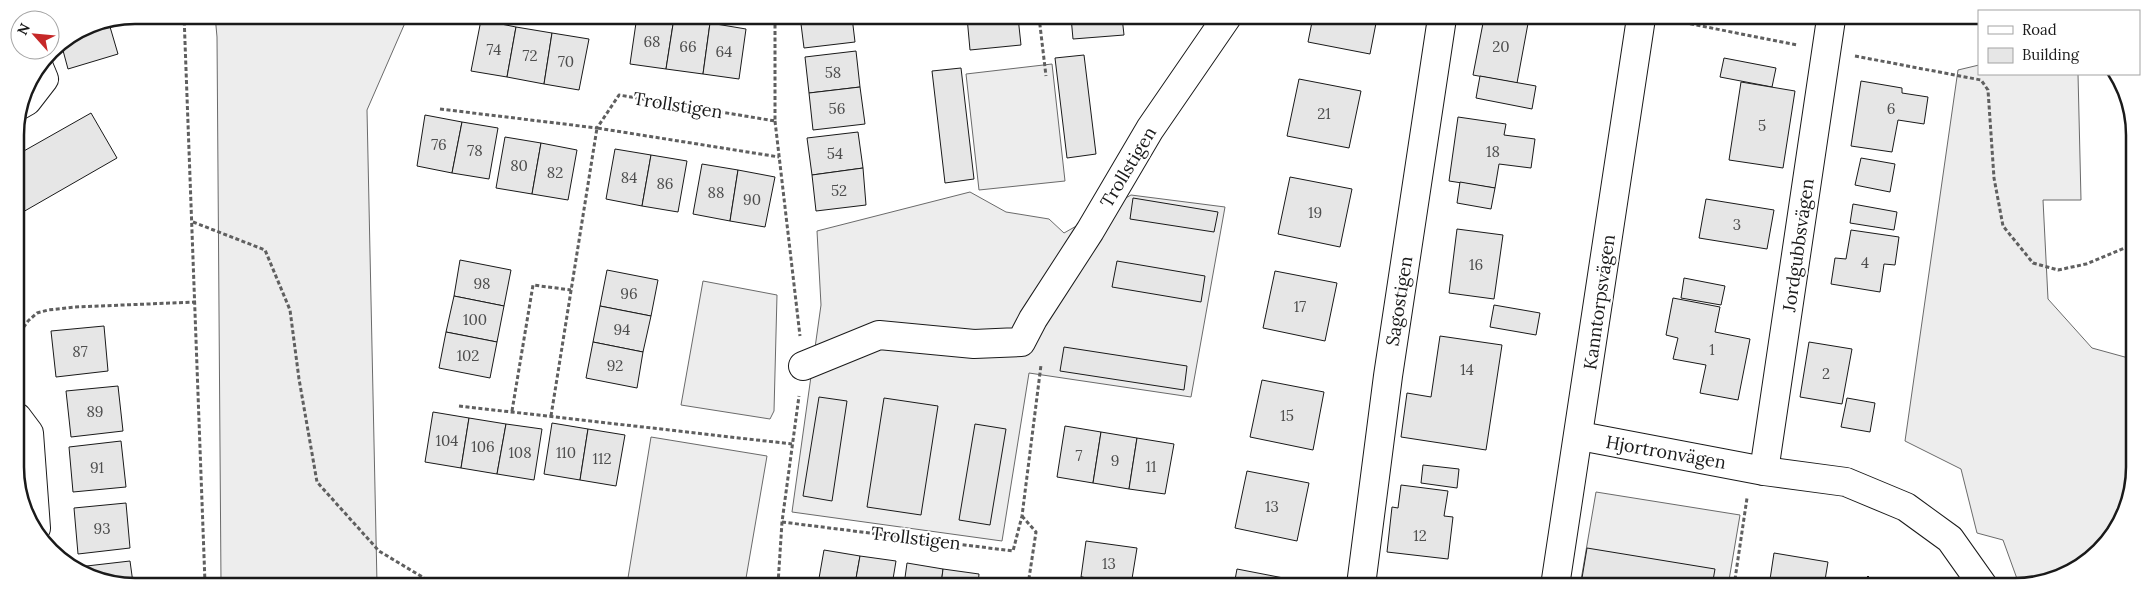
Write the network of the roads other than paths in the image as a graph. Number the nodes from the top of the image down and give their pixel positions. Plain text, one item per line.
1 (1222, 24) edge
2 (1441, 24) edge
3 (1640, 24) edge
4 (1830, 24) edge
5 (42, 74) edge
6 (31, 96) edge
7 (803, 366) road end
8 (24, 426) edge
9 (1580, 436) junction
10 (1758, 470) junction
11 (28, 496) edge
12 (1362, 578) edge
13 (1556, 578) edge
14 (1977, 578) edge

1 - 7 street, Trollstigen
2 - 12 street, Sagostigen
3 - 9 street, Kanntorpsvägen
4 - 10 street, Jordgubbsvägen
5 - 6 street
8 - 11 street
9 - 10 street, Hjortronvägen
9 - 13 street, Kanntorpsvägen
10 - 14 street, Hjortronvägen

